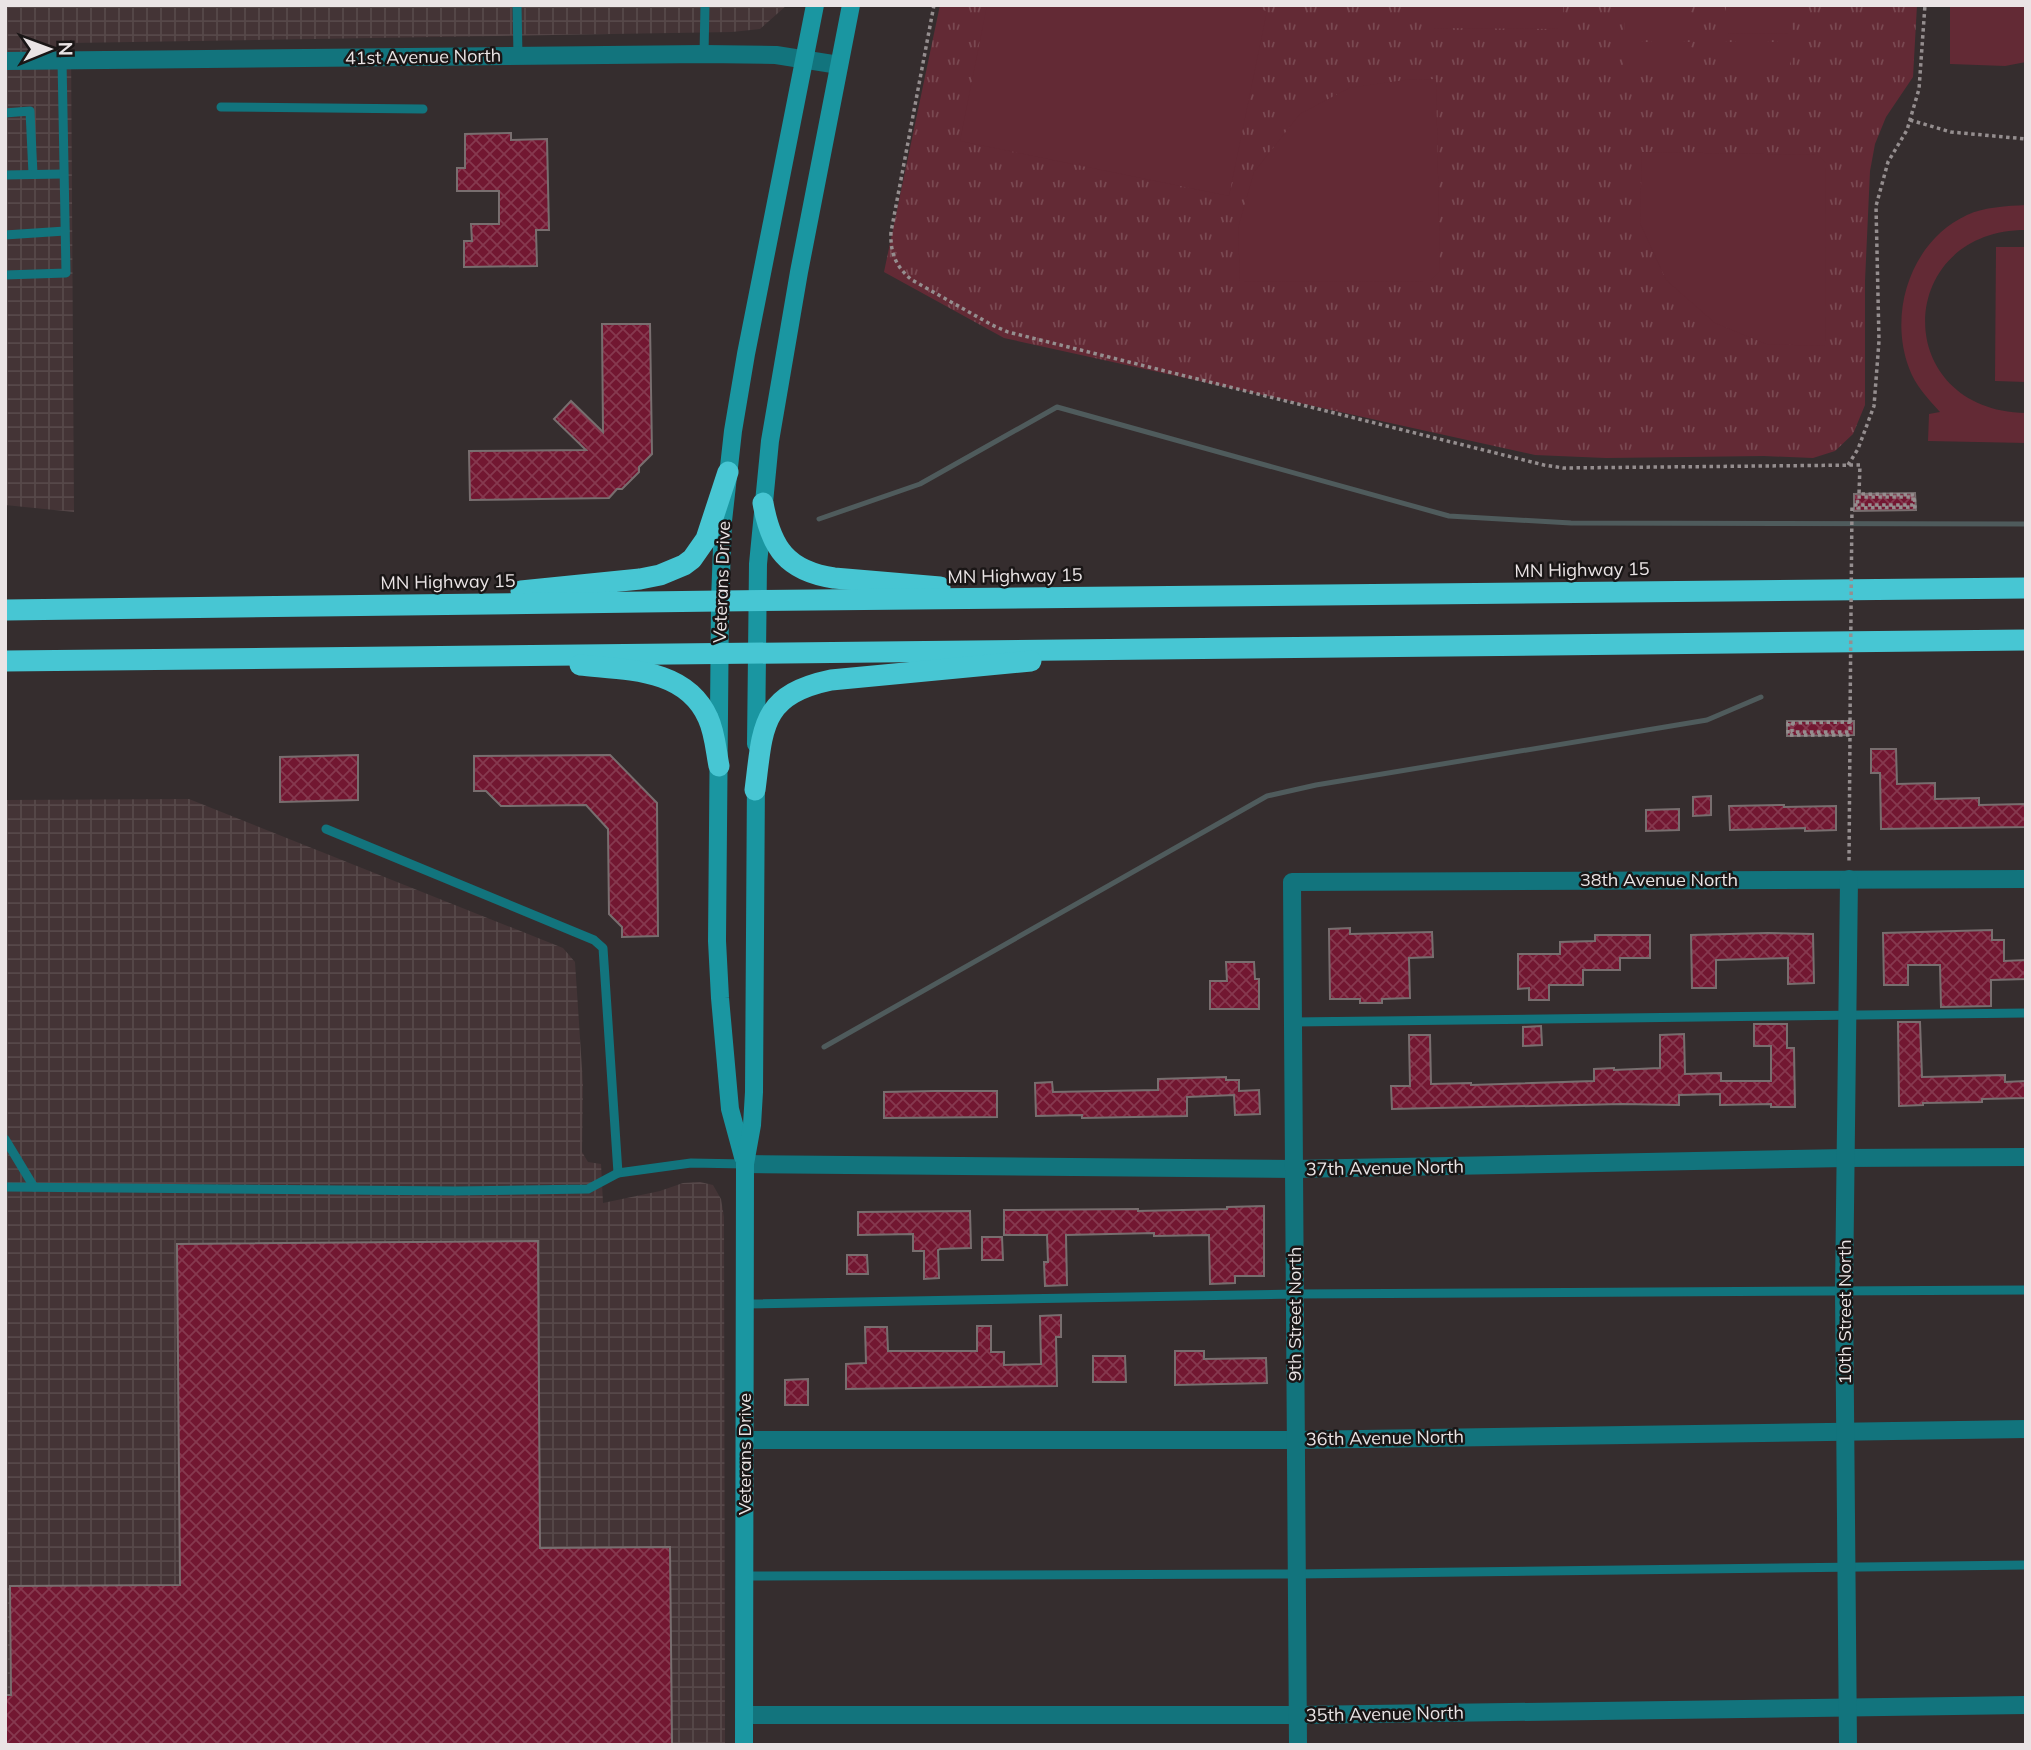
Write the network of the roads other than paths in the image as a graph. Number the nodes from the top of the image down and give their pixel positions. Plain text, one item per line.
1 (517, 5) edge
2 (705, 5) edge
3 (815, 5) edge
4 (851, 5) edge
5 (704, 54) junction
6 (518, 56) junction
7 (804, 58) junction
8 (62, 60) junction
9 (5, 61) edge
10 (839, 65) junction
11 (221, 107) dead end
12 (423, 108) dead end
13 (5, 113) edge
14 (33, 174) junction
15 (63, 174) junction
16 (5, 175) edge
17 (65, 231) junction
18 (5, 235) edge
19 (5, 275) edge
20 (728, 472) junction
21 (763, 503) junction
22 (2026, 588) edge
23 (1099, 598) junction
24 (720, 601) junction
25 (756, 601) junction
26 (388, 605) junction
27 (5, 610) edge
28 (2026, 640) edge
29 (1151, 648) junction
30 (720, 652) junction
31 (756, 652) junction
32 (494, 655) junction
33 (5, 661) edge
34 (719, 766) junction
35 (755, 790) junction
36 (326, 829) dead end
37 (1849, 879) junction
38 (2026, 879) edge
39 (1292, 882) joint
40 (2026, 1013) edge
41 (1846, 1014) junction
42 (1293, 1022) junction
43 (5, 1139) edge
44 (2026, 1157) edge
45 (1846, 1158) junction
46 (745, 1164) junction
47 (1294, 1170) junction
48 (618, 1173) junction
49 (5, 1187) edge
50 (34, 1187) junction
51 (2026, 1290) edge
52 (1844, 1292) junction
53 (1295, 1294) junction
54 (746, 1304) junction
55 (2026, 1429) edge
56 (1845, 1431) junction
57 (745, 1440) junction
58 (1296, 1440) junction
59 (2026, 1564) edge
60 (1846, 1567) junction
61 (1297, 1574) junction
62 (744, 1576) junction
63 (2026, 1705) edge
64 (1847, 1708) junction
65 (744, 1715) junction
66 (1298, 1715) junction
67 (744, 1745) edge
68 (1298, 1745) edge
69 (1847, 1745) edge

1 - 6 lane
2 - 5 lane
3 - 7 main road, Veterans Drive
4 - 10 main road, Veterans Drive
5 - 6 street, 41st Avenue North
5 - 7 street, 41st Avenue North
6 - 8 street, 41st Avenue North
7 - 10 street, 41st Avenue North
7 - 20 main road, Veterans Drive
8 - 9 street, 41st Avenue North
8 - 15 lane
10 - 21 main road, Veterans Drive
11 - 12 lane
13 - 14 lane
14 - 15 lane
14 - 16 lane
15 - 17 lane
17 - 18 lane
17 - 19 lane
20 - 24 main road, Veterans Drive
20 - 26 highway
21 - 23 highway
21 - 25 main road, Veterans Drive
22 - 23 highway, MN Highway 15
23 - 25 highway, MN Highway 15
24 - 25 highway, MN Highway 15
24 - 26 highway, MN Highway 15
24 - 30 main road, Veterans Drive
25 - 31 main road, Veterans Drive
26 - 27 highway, MN Highway 15
28 - 29 highway
29 - 31 highway
29 - 35 highway
30 - 31 highway
30 - 32 highway
30 - 34 main road, Veterans Drive
31 - 35 main road, Veterans Drive
32 - 33 highway
32 - 34 highway
34 - 46 main road, Veterans Drive
35 - 46 main road, Veterans Drive
36 - 48 lane
37 - 38 street, 38th Avenue North
37 - 39 street, 38th Avenue North
37 - 41 street, 10th Street North
39 - 42 street, 9th Street North
40 - 41 lane
41 - 42 lane
41 - 45 street, 10th Street North
42 - 47 street, 9th Street North
43 - 50 lane
44 - 45 street, 37th Avenue North
45 - 47 street, 37th Avenue North
45 - 52 street, 10th Street North
46 - 47 street, 37th Avenue North
46 - 48 lane
46 - 54 main road, Veterans Drive
47 - 53 street, 9th Street North
48 - 50 lane
49 - 50 lane
51 - 52 lane
52 - 53 lane
52 - 56 street, 10th Street North
53 - 54 lane
53 - 58 street, 9th Street North
54 - 57 main road, Veterans Drive
55 - 56 street, 36th Avenue North
56 - 58 street, 36th Avenue North
56 - 60 street, 10th Street North
57 - 58 street, 36th Avenue North
57 - 62 main road, Veterans Drive
58 - 61 street, 9th Street North
59 - 60 lane
60 - 61 lane
60 - 64 street, 10th Street North
61 - 62 lane
61 - 66 street, 9th Street North
62 - 65 main road, Veterans Drive
63 - 64 street, 35th Avenue North
64 - 66 street, 35th Avenue North
64 - 69 street, 10th Street North
65 - 66 street, 35th Avenue North
65 - 67 main road, Veterans Drive
66 - 68 street, 9th Street North

